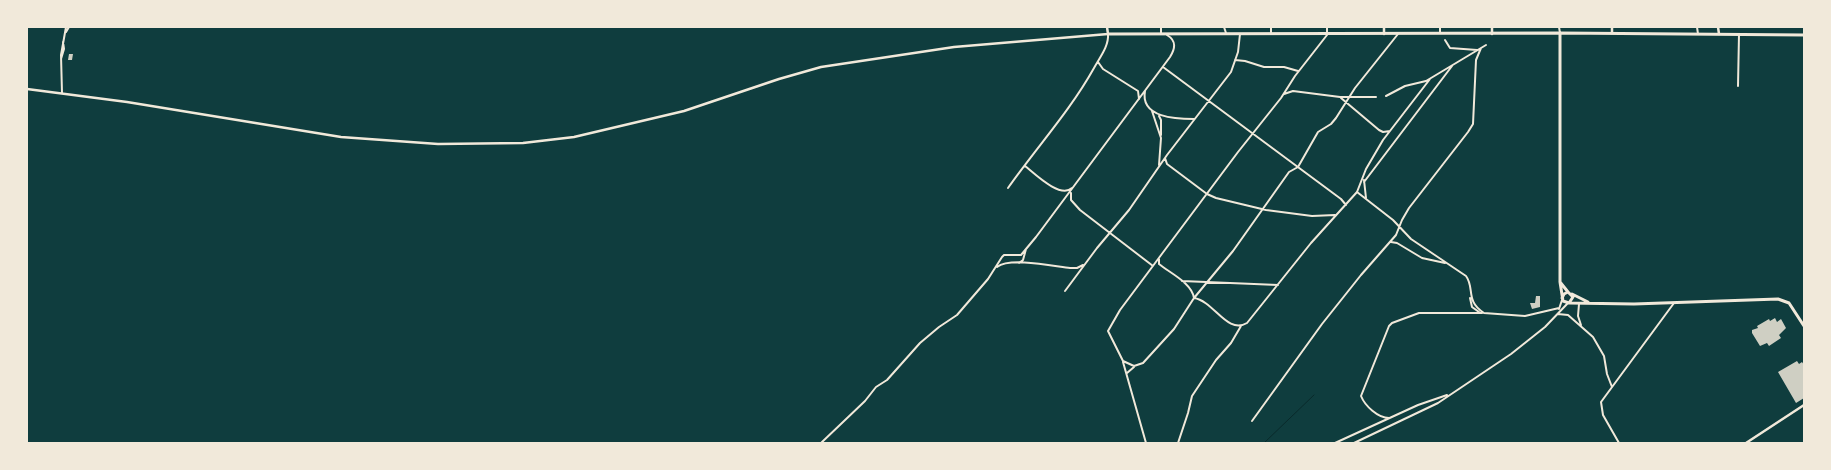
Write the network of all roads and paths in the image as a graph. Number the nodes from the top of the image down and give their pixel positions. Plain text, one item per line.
1 (66, 27) edge
2 (69, 27) edge
3 (1107, 27) edge
4 (1161, 27) edge
5 (1224, 27) edge
6 (1271, 27) edge
7 (1327, 27) edge
8 (1384, 27) edge
9 (1440, 27) edge
10 (1492, 27) edge
11 (1559, 27) edge
12 (1612, 27) edge
13 (1697, 27) edge
14 (1718, 27) edge
15 (1226, 33) junction
16 (1560, 33) junction
17 (1612, 33) junction
18 (1108, 34) junction
19 (1163, 34) junction
20 (1240, 34) junction
21 (1271, 34) junction
22 (1327, 34) junction
23 (1384, 34) junction
24 (1398, 34) junction
25 (1440, 34) junction
26 (1492, 34) junction
27 (1698, 34) junction
28 (1719, 34) junction
29 (1739, 34) junction
30 (64, 35) junction
31 (1804, 35) edge
32 (1445, 40) dead end
33 (1486, 46) dead end
34 (1481, 48) junction
35 (1478, 50) junction
36 (1236, 60) junction
37 (1098, 61) junction
38 (1452, 66) junction
39 (1163, 67) junction
40 (1298, 71) junction
41 (1430, 79) junction
42 (1738, 86) dead end
43 (27, 89) edge
44 (1146, 90) junction
45 (62, 93) junction
46 (1386, 96) dead end
47 (1340, 97) junction
48 (1349, 97) junction
49 (1281, 98) junction
50 (1376, 98) dead end
51 (1210, 100) junction
52 (1138, 102) junction
53 (1347, 102) junction
54 (1150, 108) junction
55 (1158, 115) junction
56 (1194, 119) junction
57 (1391, 130) junction
58 (1253, 134) junction
59 (1161, 138) junction
60 (1167, 155) junction
61 (1024, 166) junction
62 (1158, 166) junction
63 (1298, 167) junction
64 (1364, 177) junction
65 (1364, 182) junction
66 (1075, 186) junction
67 (1008, 188) dead end
68 (1071, 192) junction
69 (1357, 192) junction
70 (1207, 194) junction
71 (1366, 198) junction
72 (1346, 205) junction
73 (1263, 209) junction
74 (1335, 216) junction
75 (1400, 228) junction
76 (1110, 232) junction
77 (1389, 243) junction
78 (1027, 248) junction
79 (1159, 259) junction
80 (1019, 262) junction
81 (1085, 263) junction
82 (1448, 264) junction
83 (1153, 266) junction
84 (993, 272) junction
85 (1182, 281) junction
86 (1209, 282) junction
87 (1560, 282) junction
88 (1278, 285) junction
89 (1065, 291) dead end
90 (1568, 292) junction
91 (1572, 294) junction
92 (1194, 298) junction
93 (1562, 299) junction
94 (1569, 303) junction
95 (1579, 303) junction
96 (1590, 303) junction
97 (1674, 303) junction
98 (1559, 308) junction
99 (1484, 313) junction
100 (1557, 314) junction
101 (1241, 326) junction
102 (1804, 326) edge
103 (1582, 327) junction
104 (1123, 361) junction
105 (1139, 365) junction
106 (1127, 374) junction
107 (1612, 387) junction
108 (1448, 395) junction
109 (1804, 405) edge
110 (1389, 418) junction
111 (1252, 421) dead end
112 (820, 443) edge
113 (1146, 443) edge
114 (1178, 443) edge
115 (1335, 443) edge
116 (1354, 443) edge
117 (1619, 443) edge
118 (1746, 443) edge

1 - 30 street
2 - 30 street
3 - 18 street
4 - 19 street
5 - 15 street
6 - 21 street
7 - 22 street
8 - 23 street
9 - 25 street
10 - 26 street
11 - 16 street
12 - 17 street
13 - 27 street
14 - 28 street
15 - 19 main road
15 - 20 main road
16 - 17 main road
16 - 26 main road
16 - 87 main road
17 - 27 main road
18 - 19 main road
18 - 37 street
18 - 45 street
19 - 39 street
20 - 21 main road
20 - 36 street
21 - 22 main road
22 - 23 main road
22 - 40 street
23 - 24 main road
24 - 25 main road
24 - 48 street
25 - 26 main road
27 - 28 main road
28 - 29 main road
29 - 31 main road
29 - 42 street
30 - 45 street
32 - 35 street
33 - 34 street
34 - 35 street
34 - 75 street
35 - 38 street
36 - 40 street
36 - 51 street
37 - 52 street
37 - 61 street
38 - 41 street
38 - 65 street
39 - 44 street
39 - 51 street
40 - 49 street
41 - 46 street
41 - 57 street
43 - 45 street
44 - 52 street
44 - 54 street
47 - 48 street
47 - 49 street
47 - 53 street
48 - 50 street
48 - 53 street
49 - 58 street
51 - 56 street
51 - 58 street
52 - 66 street
53 - 57 street
53 - 63 street
54 - 55 street
54 - 59 street
55 - 56 street
55 - 59 street
56 - 60 street
57 - 64 street
58 - 63 street
58 - 70 street
59 - 62 street
60 - 62 street
60 - 70 street
61 - 66 street
61 - 67 street
62 - 76 street
63 - 72 street
63 - 73 street
64 - 65 street
64 - 69 street
65 - 71 street
66 - 68 street
68 - 76 street
68 - 78 street
69 - 71 street
69 - 72 street
70 - 73 street
70 - 79 street
71 - 75 street
72 - 74 street
73 - 74 street
73 - 86 street
74 - 88 street
75 - 77 street
75 - 82 street
76 - 81 street
76 - 83 street
77 - 82 street
77 - 111 street
78 - 80 street
78 - 84 street
79 - 83 street
79 - 85 street
80 - 81 street
80 - 84 street
81 - 89 street
82 - 99 street
83 - 104 street
84 - 112 street
85 - 86 street
85 - 92 street
86 - 88 street
86 - 92 street
87 - 90 main road
87 - 93 main road
88 - 101 street
90 - 91 main road
90 - 93 main road
91 - 94 main road
91 - 96 main road
92 - 101 street
92 - 105 street
93 - 94 main road
93 - 98 street
94 - 95 main road
94 - 100 street
95 - 96 main road
95 - 103 street
96 - 97 main road
97 - 102 main road
97 - 107 street
98 - 99 street
98 - 100 street
99 - 110 street
100 - 103 street
100 - 108 street
101 - 114 street
103 - 107 street
104 - 105 street
104 - 106 street
105 - 106 street
106 - 113 street
107 - 117 street
108 - 110 street
108 - 116 street
109 - 118 street
110 - 115 street

